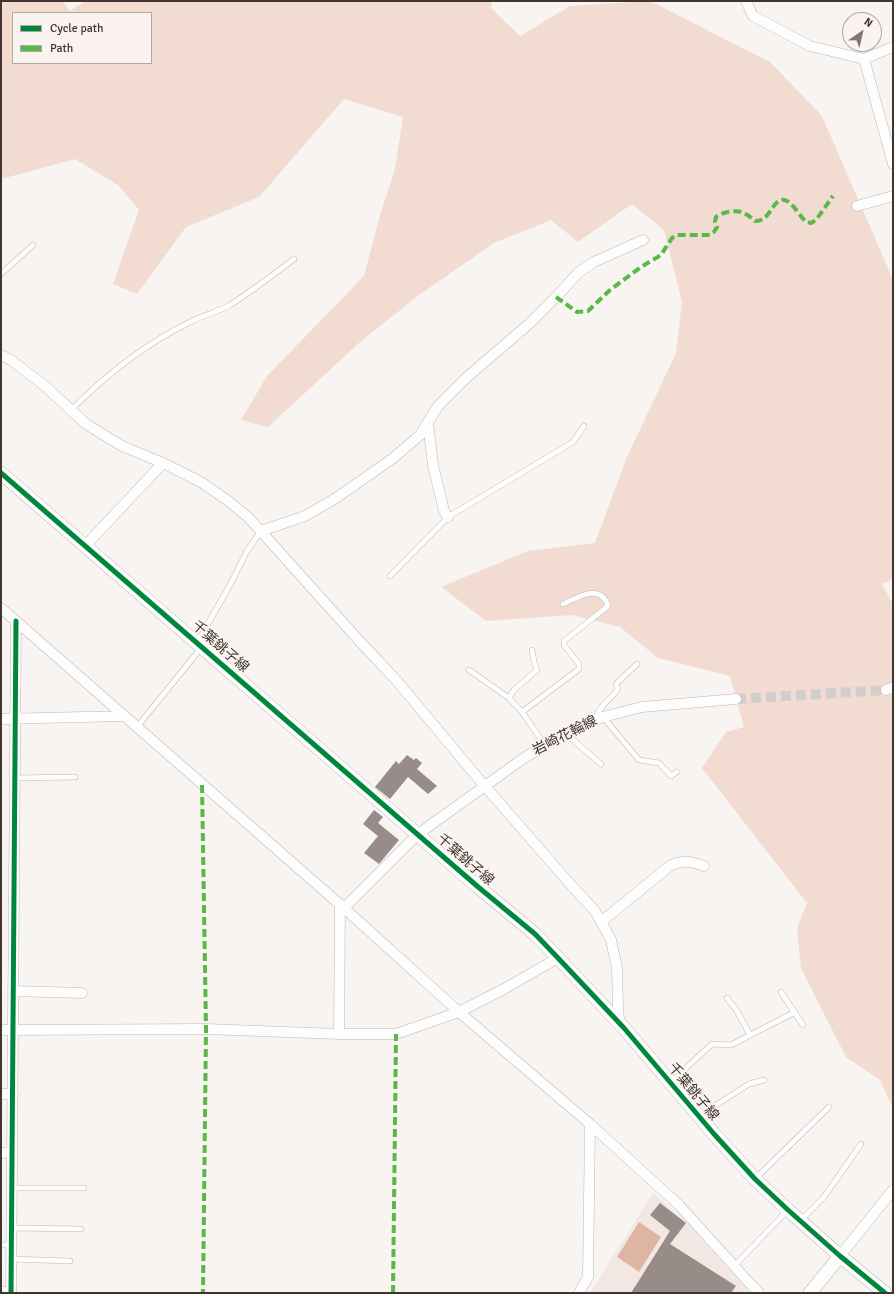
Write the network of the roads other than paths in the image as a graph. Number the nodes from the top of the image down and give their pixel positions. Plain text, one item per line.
1 (746, 1) edge
2 (893, 47) edge
3 (864, 59) junction
4 (890, 143) edge
5 (893, 164) edge
6 (893, 196) edge
7 (857, 206) dead end
8 (643, 240) dead end
9 (32, 245) dead end
10 (294, 259) dead end
11 (1, 274) edge
12 (1, 355) edge
13 (71, 410) junction
14 (428, 423) junction
15 (584, 426) dead end
16 (163, 463) junction
17 (1, 474) edge
18 (448, 516) junction
19 (261, 531) junction
20 (85, 546) junction
21 (390, 576) dead end
22 (563, 604) dead end
23 (1, 608) edge
24 (16, 621) junction
25 (200, 645) junction
26 (532, 650) dead end
27 (637, 664) dead end
28 (469, 670) dead end
29 (509, 698) junction
30 (736, 699) tunnel mouth
31 (522, 712) junction
32 (124, 716) junction
33 (599, 718) junction
34 (1, 719) edge
35 (15, 719) junction
36 (137, 728) junction
37 (565, 733) junction
38 (545, 745) junction
39 (601, 764) dead end
40 (677, 772) dead end
41 (75, 777) dead end
42 (14, 778) junction
43 (486, 786) junction
44 (418, 834) junction
45 (704, 866) dead end
46 (342, 906) junction
47 (602, 922) junction
48 (558, 958) junction
49 (13, 990) junction
50 (781, 992) dead end
51 (82, 993) dead end
52 (727, 998) dead end
53 (459, 1012) junction
54 (795, 1012) junction
55 (620, 1024) junction
56 (803, 1025) dead end
57 (1, 1030) edge
58 (13, 1030) junction
59 (339, 1034) junction
60 (750, 1035) junction
61 (764, 1080) dead end
62 (670, 1082) junction
63 (1, 1094) edge
64 (13, 1094) junction
65 (829, 1107) dead end
66 (698, 1116) junction
67 (590, 1124) junction
68 (861, 1144) dead end
69 (12, 1152) junction
70 (1, 1153) edge
71 (755, 1179) junction
72 (12, 1188) junction
73 (84, 1188) dead end
74 (893, 1190) edge
75 (788, 1210) junction
76 (800, 1221) junction
77 (12, 1228) junction
78 (81, 1229) dead end
79 (1, 1245) edge
80 (12, 1245) junction
81 (840, 1256) junction
82 (12, 1259) junction
83 (70, 1261) dead end
84 (734, 1266) junction
85 (8, 1291) edge
86 (579, 1293) edge
87 (759, 1293) edge
88 (810, 1293) edge
89 (885, 1293) edge

1 - 3 street
2 - 3 street
3 - 4 street
4 - 5 street
6 - 7 street
8 - 14 street
9 - 11 lane
10 - 13 lane
12 - 13 street
13 - 16 street
14 - 18 street
14 - 19 street
15 - 18 lane
16 - 19 street
16 - 20 street
17 - 20 street, 千葉銚子線
18 - 21 lane
19 - 25 lane
19 - 43 street
20 - 25 street, 千葉銚子線
22 - 31 lane
23 - 24 street
24 - 32 street
24 - 35 street
25 - 36 lane
25 - 44 street, 千葉銚子線
26 - 29 lane
27 - 33 lane
28 - 29 lane
29 - 31 lane
30 - 33 street, 岩崎花輪線
31 - 38 lane
32 - 35 street
32 - 36 street
33 - 37 street, 岩崎花輪線
33 - 40 lane
34 - 35 street
35 - 42 street
36 - 46 street
37 - 38 street, 岩崎花輪線
37 - 39 lane
38 - 43 street, 岩崎花輪線
41 - 42 lane
42 - 49 street
43 - 44 street, 岩崎花輪線
43 - 47 street
44 - 46 street, 岩崎花輪線
44 - 48 street, 千葉銚子線
45 - 47 street
46 - 53 street
46 - 59 street
47 - 55 street
48 - 53 street
48 - 55 street, 千葉銚子線
49 - 51 street
49 - 58 street
50 - 54 lane
52 - 60 lane
53 - 59 street
53 - 67 street
54 - 56 lane
54 - 60 lane
55 - 62 street, 千葉銚子線
57 - 58 street
58 - 59 street
58 - 64 street
60 - 62 lane
61 - 66 lane
62 - 66 street, 千葉銚子線
63 - 64 street
64 - 69 street
65 - 71 lane
66 - 71 street, 千葉銚子線
67 - 84 street
67 - 86 street
68 - 76 lane
69 - 70 street
69 - 72 street
71 - 75 street, 千葉銚子線
72 - 73 lane
72 - 77 street
74 - 81 street
75 - 76 street, 千葉銚子線
75 - 84 lane
76 - 81 street, 千葉銚子線
77 - 78 lane
77 - 80 street
79 - 80 lane
80 - 82 street
81 - 88 street
81 - 89 street, 千葉銚子線
82 - 83 lane
82 - 85 street
84 - 87 street

